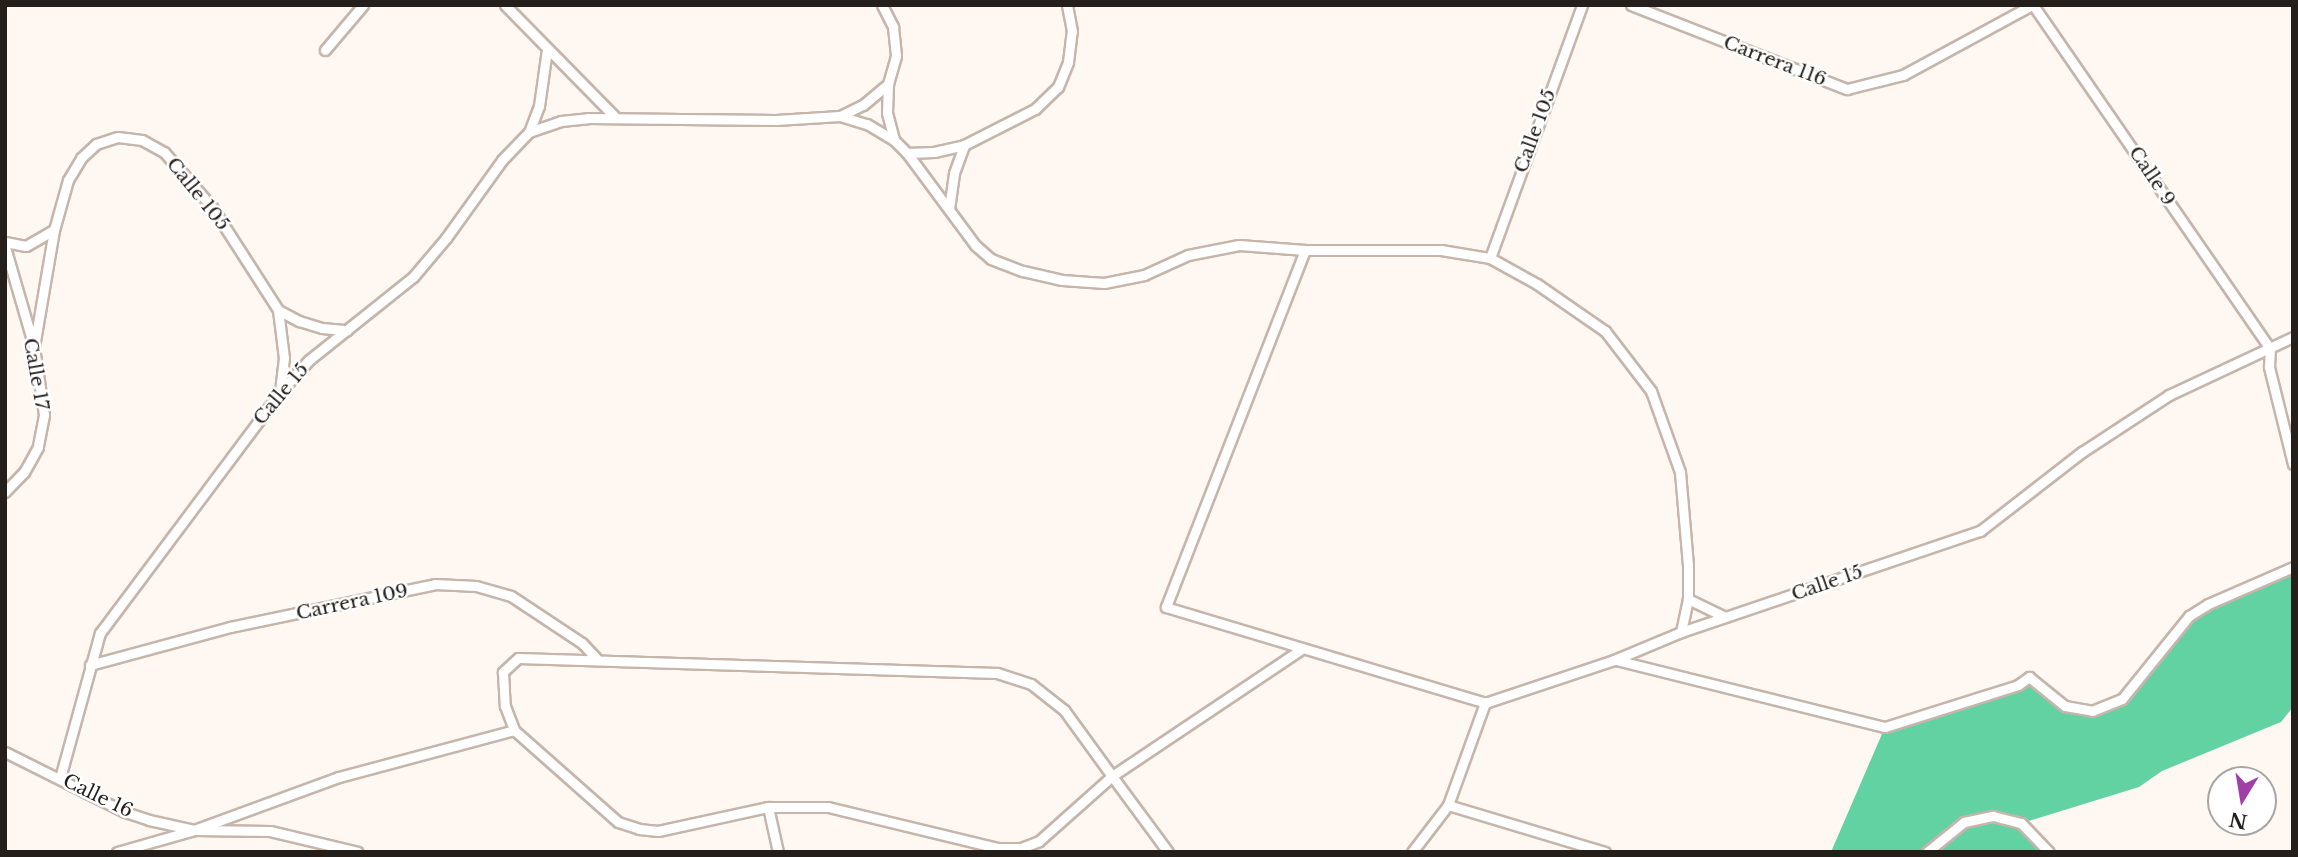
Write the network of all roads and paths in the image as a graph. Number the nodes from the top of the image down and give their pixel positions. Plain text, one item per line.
1 (363, 5) edge
2 (505, 5) edge
3 (881, 5) edge
4 (1067, 5) edge
5 (1582, 5) edge
6 (1631, 5) edge
7 (2032, 5) edge
8 (325, 50) dead end
9 (547, 50) junction
10 (888, 84) junction
11 (614, 116) junction
12 (841, 116) junction
13 (529, 132) junction
14 (894, 140) junction
15 (964, 145) junction
16 (907, 153) junction
17 (949, 209) junction
18 (54, 230) junction
19 (5, 242) edge
20 (5, 247) edge
21 (1305, 250) junction
22 (1490, 258) junction
23 (278, 310) junction
24 (347, 330) junction
25 (2293, 337) edge
26 (34, 347) junction
27 (2270, 348) junction
28 (280, 392) junction
29 (2293, 464) edge
30 (5, 492) edge
31 (2293, 567) edge
32 (1688, 599) junction
33 (1725, 617) junction
34 (1681, 632) junction
35 (1302, 649) junction
36 (597, 659) junction
37 (1615, 660) junction
38 (90, 665) junction
39 (1485, 704) junction
40 (514, 730) junction
41 (5, 752) edge
42 (1112, 776) junction
43 (60, 778) junction
44 (1448, 805) junction
45 (768, 807) junction
46 (194, 830) junction
47 (117, 852) edge
48 (358, 852) edge
49 (778, 852) edge
50 (1168, 852) edge
51 (1412, 852) edge
52 (1605, 852) edge
53 (1927, 852) edge
54 (2049, 852) edge

1 - 8 street
2 - 9 street
3 - 10 street
4 - 15 street
5 - 22 street, Calle 105
6 - 7 street, Carrera 116
7 - 27 street, Calle 9
9 - 11 street
9 - 13 street
10 - 12 street
10 - 14 street
11 - 12 street, Calle 15
11 - 13 street, Calle 15
12 - 14 street
13 - 24 street, Calle 15
14 - 16 street
15 - 16 street
15 - 17 street
16 - 17 street
17 - 21 street
18 - 19 street
18 - 23 street, Calle 105
18 - 26 street, Calle 105
20 - 26 street, Calle 17
21 - 22 street
21 - 35 street
22 - 32 street
23 - 24 street
23 - 28 street, Calle 105
24 - 28 street, Calle 15
25 - 27 street, Calle 15
26 - 30 street, Calle 17
27 - 29 street
27 - 33 street, Calle 15
28 - 38 street, Calle 15
31 - 37 street
32 - 33 street
32 - 34 street
33 - 34 street, Calle 15
34 - 37 street, Calle 15
35 - 39 street
35 - 42 street
36 - 38 street, Carrera 109
36 - 40 street
36 - 42 street
37 - 39 street, Calle 15
38 - 43 street, Calle 15
39 - 44 street
40 - 45 street
40 - 46 street
41 - 43 street, Calle 16
42 - 45 street
42 - 50 street
43 - 46 street, Calle 16
44 - 51 street
44 - 52 street
45 - 49 street
46 - 47 street
46 - 48 street
53 - 54 street

